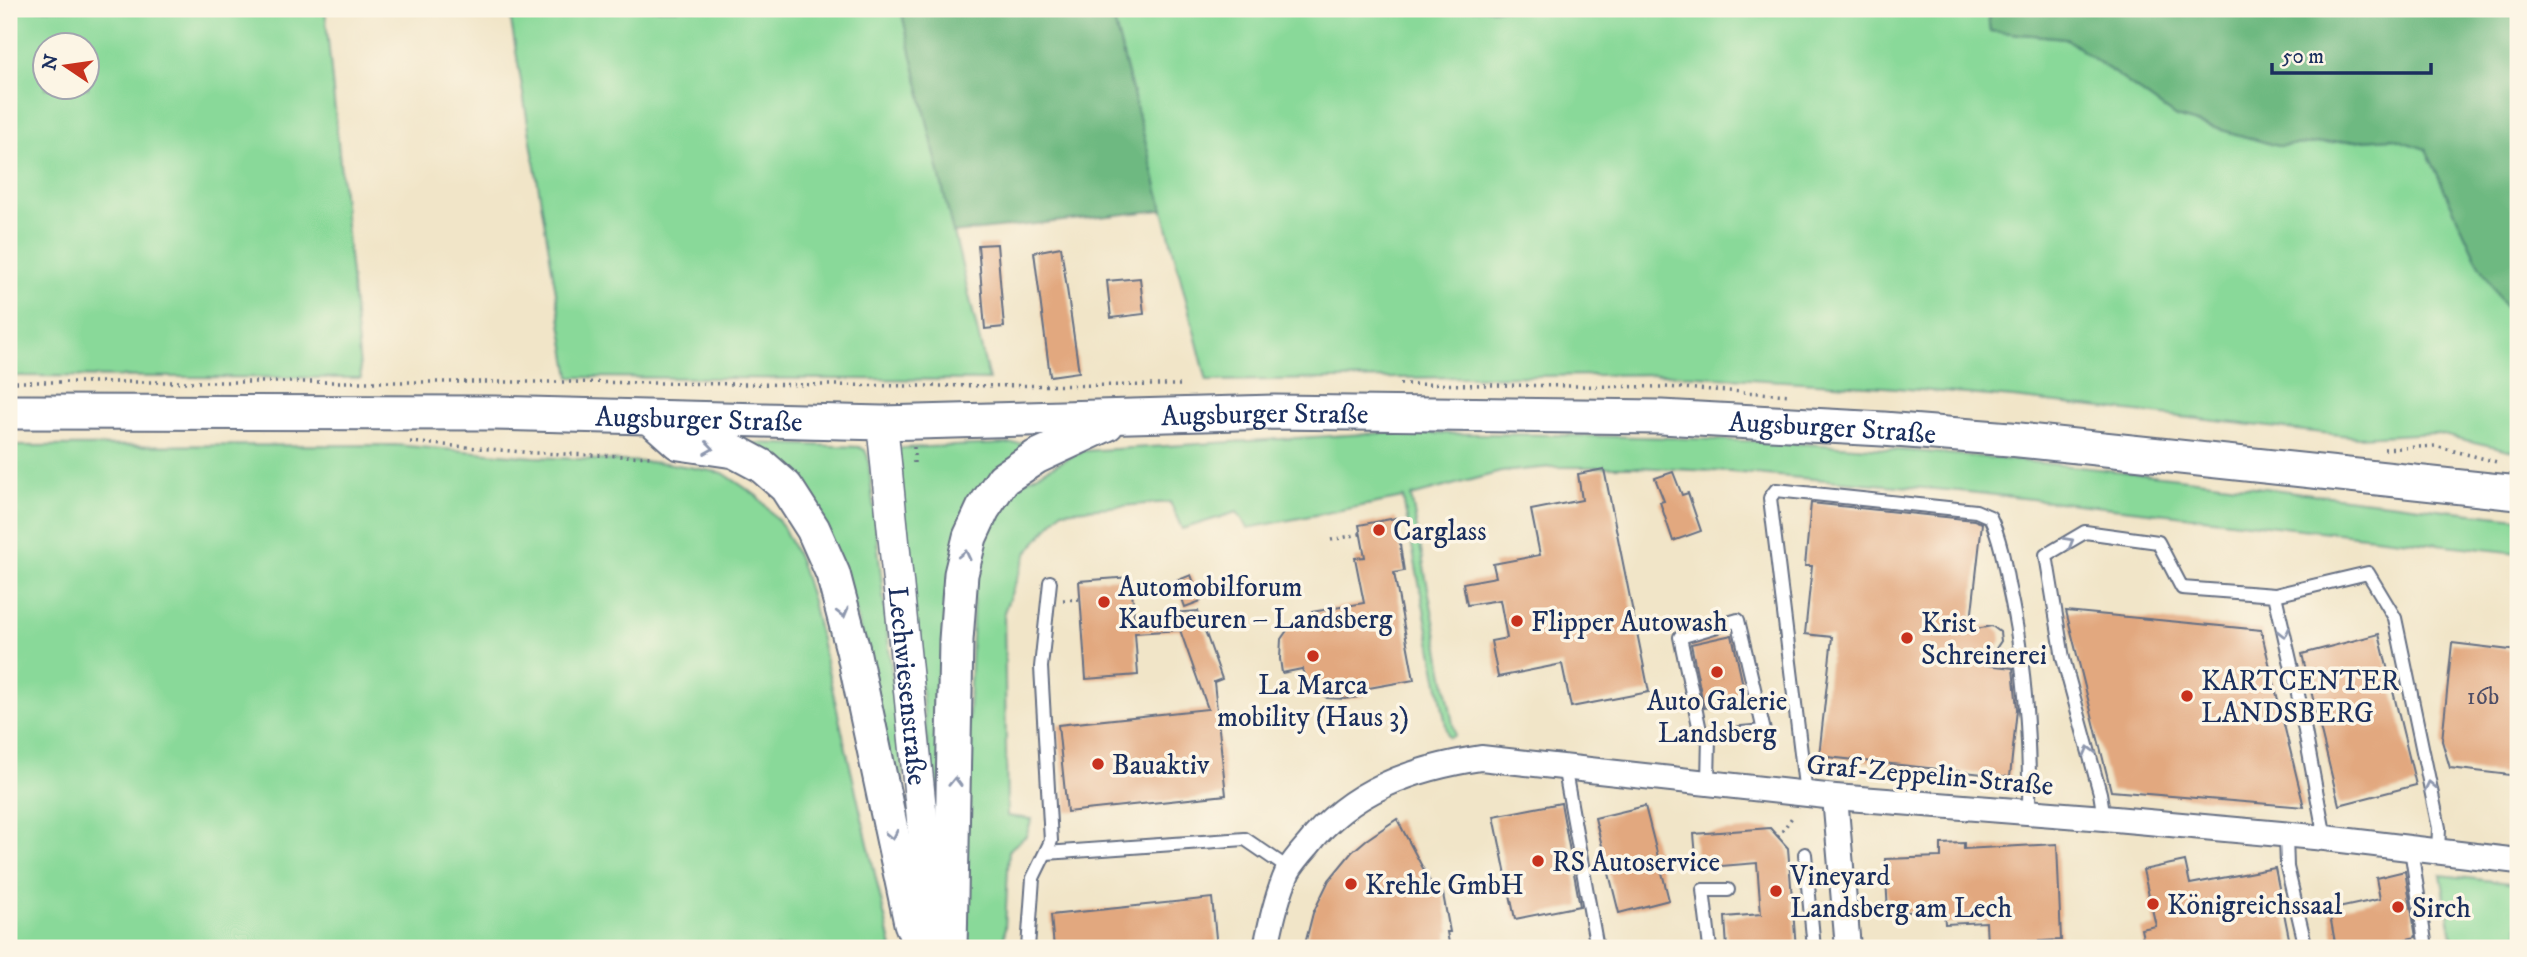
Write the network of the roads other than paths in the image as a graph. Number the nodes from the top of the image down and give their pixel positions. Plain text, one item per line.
1 (9, 412) edge
2 (651, 418) junction
3 (1122, 418) junction
4 (898, 422) junction
5 (2518, 493) edge
6 (1050, 582) dead end
7 (2275, 595) junction
8 (1709, 736) junction
9 (1564, 766) junction
10 (1708, 782) junction
11 (1835, 797) junction
12 (1800, 804) junction
13 (2029, 812) junction
14 (2104, 818) junction
15 (2286, 835) junction
16 (2325, 838) junction
17 (2411, 849) junction
18 (1046, 853) junction
19 (2438, 853) junction
20 (1805, 854) dead end
21 (2518, 861) edge
22 (1289, 869) junction
23 (1728, 890) dead end
24 (921, 948) edge
25 (935, 948) edge
26 (950, 948) edge
27 (1028, 948) edge
28 (1266, 948) edge
29 (1597, 948) edge
30 (1710, 948) edge
31 (1814, 948) edge
32 (1848, 948) edge
33 (2306, 948) edge
34 (2426, 948) edge

1 - 2 main road, Augsburger Straße
2 - 4 main road, Augsburger Straße
2 -> 24 main road
3 - 4 main road, Augsburger Straße
3 - 5 main road, Augsburger Straße
26 -> 3 main road
4 - 25 street, Lechwiesenstraße
6 - 18 lane
14 -> 7 lane
7 -> 16 lane
19 -> 7 lane
8 - 8 lane
8 - 10 lane
9 - 10 street, Graf-Zeppelin-Straße
9 - 22 street, Graf-Zeppelin-Straße
9 - 29 lane
10 - 12 street, Graf-Zeppelin-Straße
11 - 12 street, Graf-Zeppelin-Straße
11 - 13 street, Graf-Zeppelin-Straße
11 - 32 street
12 - 13 lane
13 - 14 street, Graf-Zeppelin-Straße
14 - 15 street, Graf-Zeppelin-Straße
15 - 16 street, Graf-Zeppelin-Straße
15 - 33 lane
16 - 17 street, Graf-Zeppelin-Straße
17 - 19 street, Graf-Zeppelin-Straße
17 - 34 lane
18 - 22 lane
18 - 27 lane
19 - 21 street, Graf-Zeppelin-Straße
20 - 31 lane
22 - 28 street, Graf-Zeppelin-Straße
23 - 30 lane

